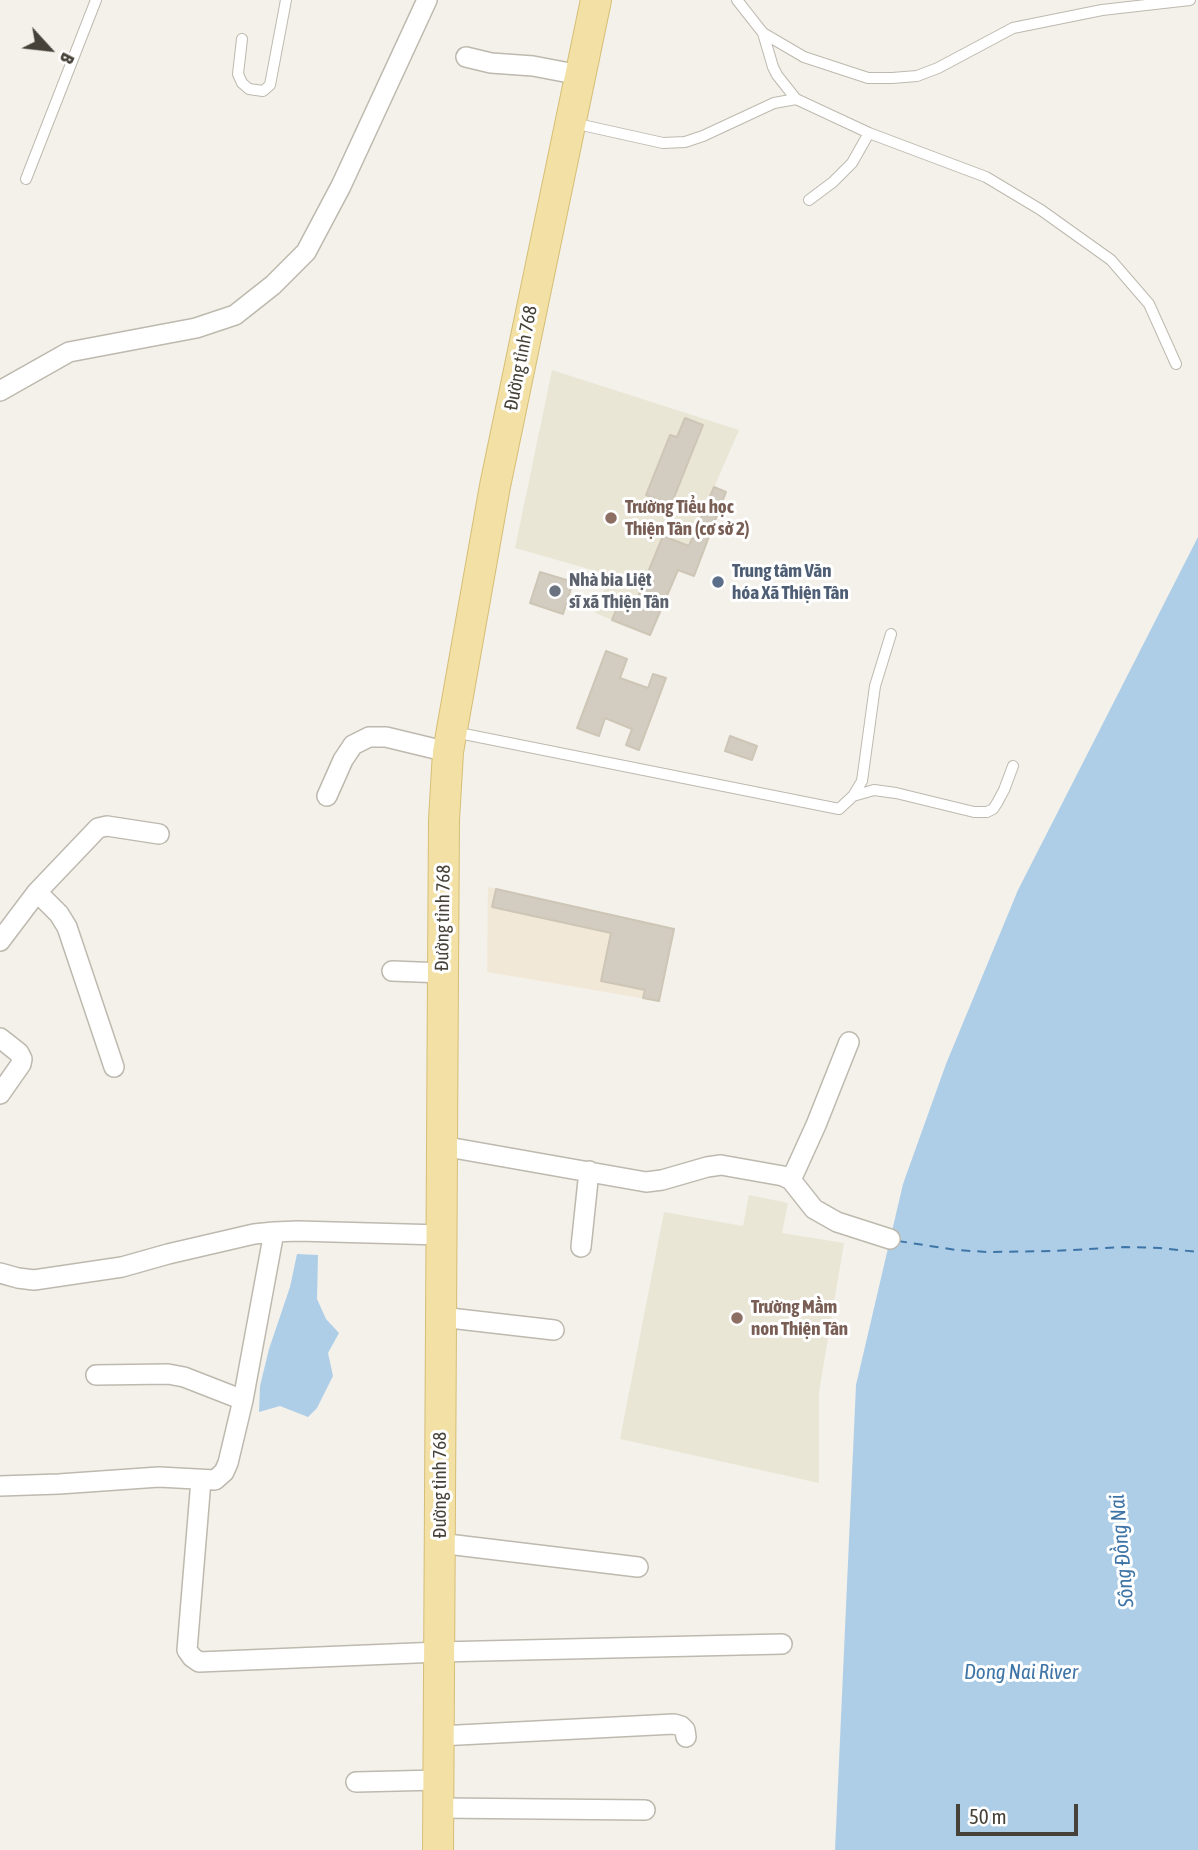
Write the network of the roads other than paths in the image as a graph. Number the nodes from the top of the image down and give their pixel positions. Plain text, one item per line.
1 (96, 0) edge
2 (286, 0) edge
3 (426, 0) edge
4 (596, 0) edge
5 (737, 0) edge
6 (1190, 0) edge
7 (763, 33) junction
8 (242, 39) dead end
9 (466, 57) dead end
10 (580, 75) junction
11 (796, 100) junction
12 (570, 122) junction
13 (869, 133) junction
14 (26, 179) dead end
15 (809, 200) dead end
16 (1176, 365) dead end
17 (0, 391) edge
18 (891, 634) dead end
19 (449, 742) junction
20 (1013, 766) dead end
21 (327, 796) dead end
22 (853, 796) junction
23 (159, 834) dead end
24 (37, 892) junction
25 (0, 941) edge
26 (392, 971) dead end
27 (443, 973) junction
28 (0, 1038) edge
29 (849, 1042) dead end
30 (114, 1067) dead end
31 (0, 1094) edge
32 (442, 1146) junction
33 (589, 1171) junction
34 (791, 1180) junction
35 (274, 1232) junction
36 (441, 1236) junction
37 (890, 1239) dead end
38 (581, 1247) dead end
39 (0, 1273) edge
40 (441, 1317) junction
41 (554, 1330) dead end
42 (96, 1375) dead end
43 (243, 1400) junction
44 (201, 1480) junction
45 (0, 1486) edge
46 (439, 1543) junction
47 (638, 1567) dead end
48 (782, 1644) dead end
49 (439, 1652) junction
50 (439, 1736) junction
51 (686, 1737) dead end
52 (356, 1782) dead end
53 (439, 1794) junction
54 (645, 1810) dead end
55 (438, 1850) edge

1 - 14 lane
2 - 8 lane
3 - 17 street
4 - 10 main road, Đường tỉnh 768
5 - 7 lane
6 - 7 lane
7 - 11 lane
9 - 10 street
10 - 12 main road, Đường tỉnh 768
11 - 12 lane
11 - 13 lane
12 - 19 main road, Đường tỉnh 768
13 - 15 lane
13 - 16 lane
18 - 22 lane
19 - 21 street
19 - 22 lane
19 - 27 main road, Đường tỉnh 768
20 - 22 lane
23 - 24 street
24 - 25 street
24 - 30 street
26 - 27 street
27 - 32 main road, Đường tỉnh 768
28 - 31 street
29 - 34 street
32 - 33 street
32 - 36 main road, Đường tỉnh 768
33 - 34 street
33 - 38 street
34 - 37 street
35 - 36 street
35 - 39 street
35 - 43 street
36 - 40 main road, Đường tỉnh 768
40 - 41 street
40 - 46 main road, Đường tỉnh 768
42 - 43 street
43 - 44 street
44 - 45 street
44 - 49 street
46 - 47 street
46 - 49 main road, Đường tỉnh 768
48 - 49 street
49 - 50 main road, Đường tỉnh 768
50 - 51 street
50 - 53 main road, Đường tỉnh 768
52 - 53 street
53 - 54 street
53 - 55 main road, Đường tỉnh 768

